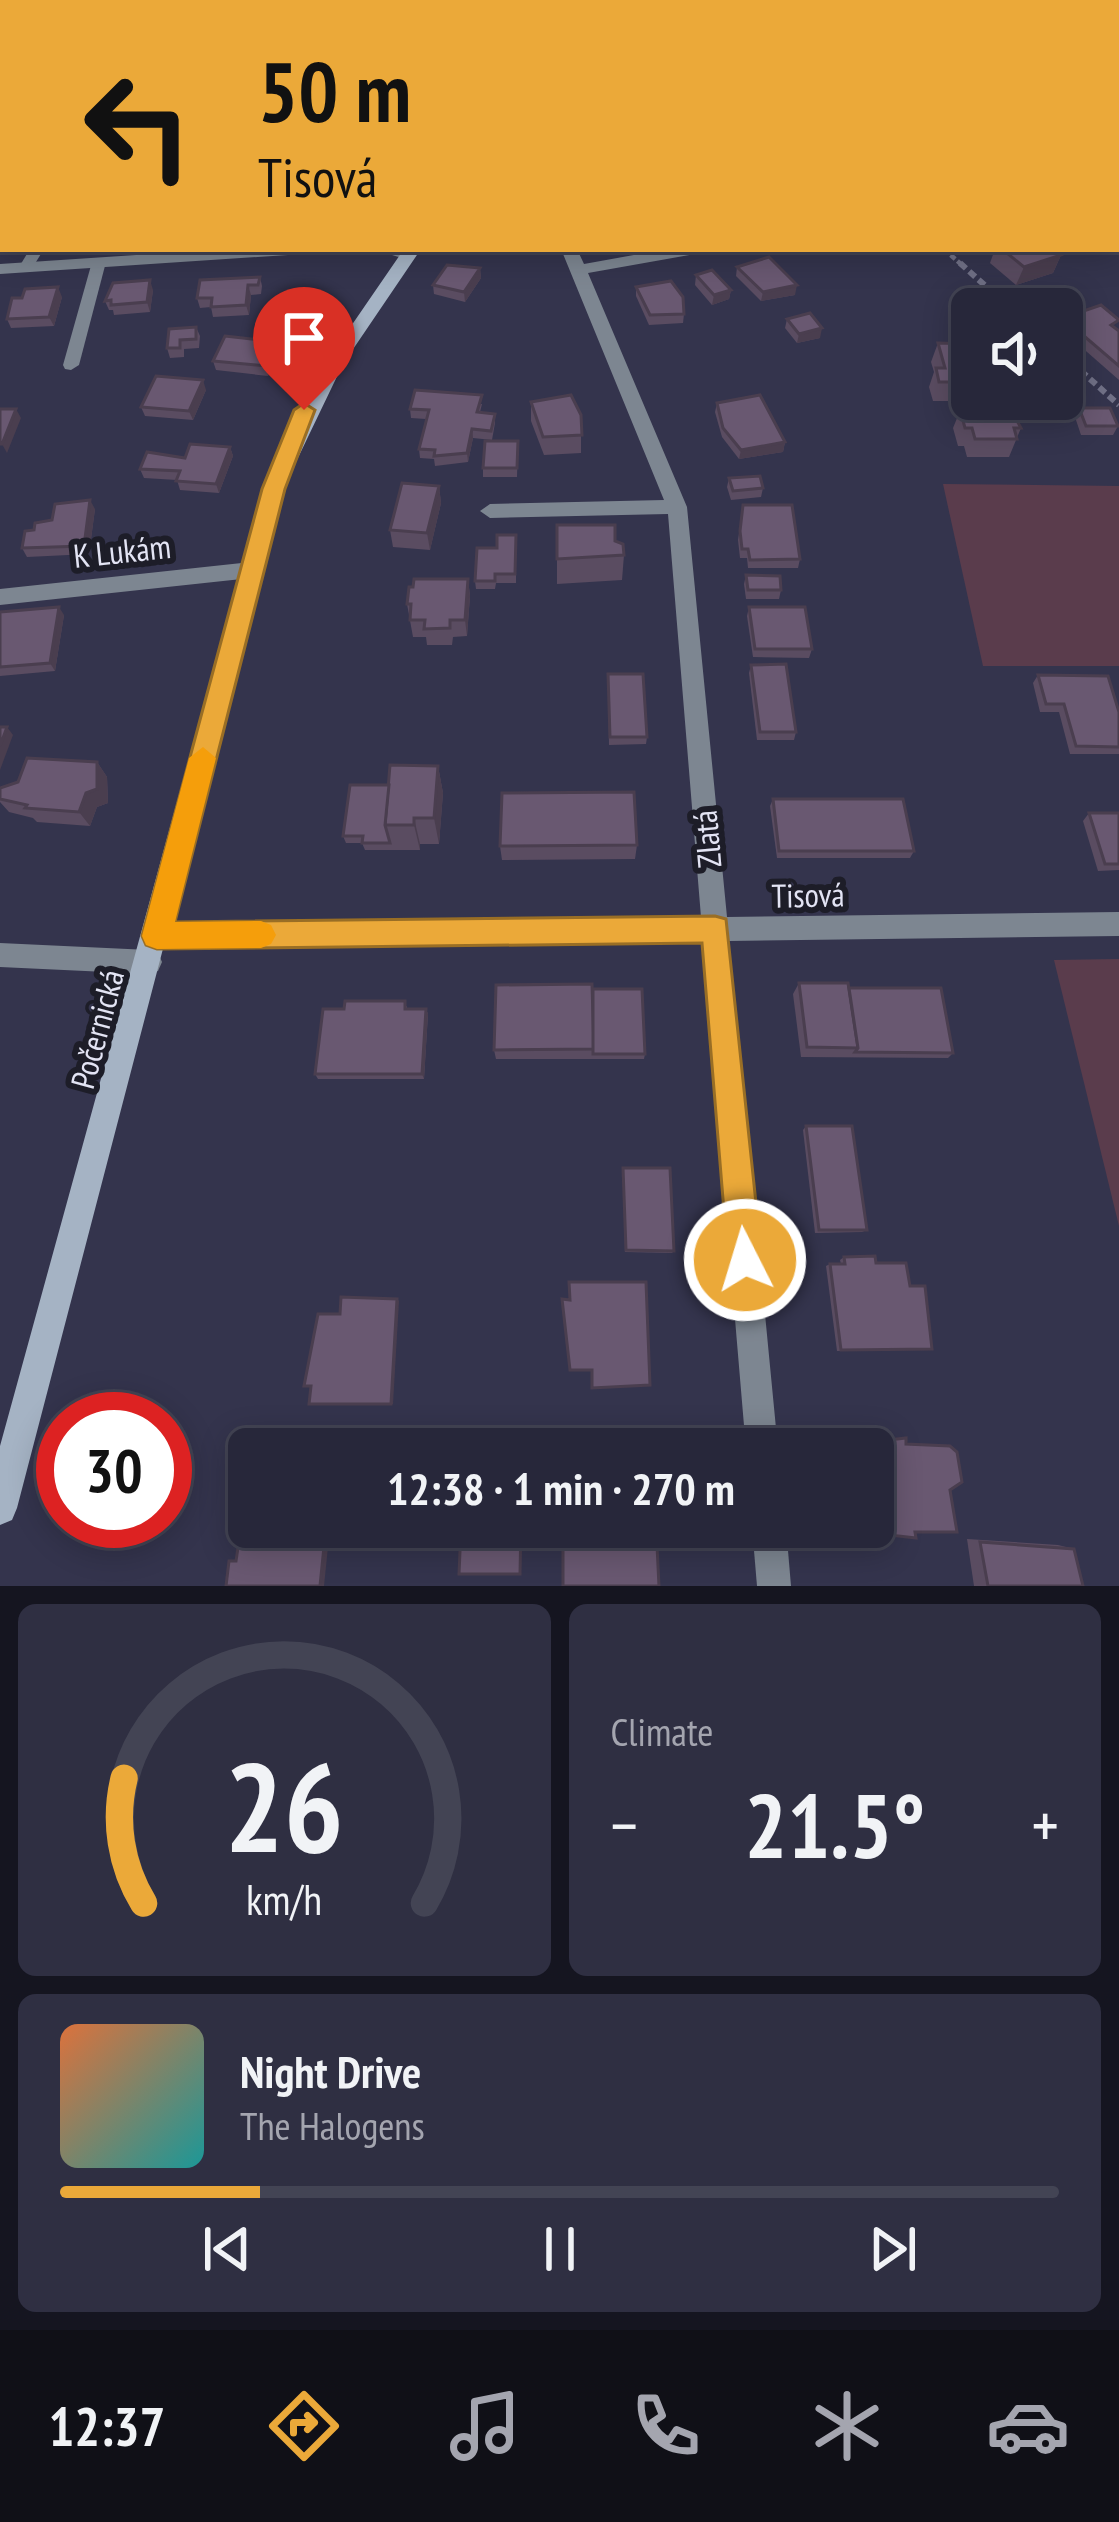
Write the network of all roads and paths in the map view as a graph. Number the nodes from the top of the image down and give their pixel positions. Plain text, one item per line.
1 (35, 252) edge
2 (256, 252) edge
3 (411, 252) edge
4 (570, 252) edge
5 (678, 252) edge
6 (947, 252) edge
7 (99, 262) junction
8 (26, 267) junction
9 (0, 269) edge
10 (579, 270) junction
11 (988, 288) edge
12 (71, 364) dead end
13 (1083, 373) edge
14 (1119, 405) edge
15 (677, 507) junction
16 (490, 511) dead end
17 (251, 570) junction
18 (0, 597) edge
19 (1119, 924) edge
20 (715, 929) junction
21 (153, 949) junction
22 (0, 955) edge
23 (760, 1428) edge
24 (0, 1508) edge
25 (771, 1548) edge
26 (774, 1586) edge

1 - 8 lane
2 - 7 street
3 - 17 street, Počernická
4 - 10 street, Zlatá
5 - 10 street
6 - 11 path
7 - 8 street
7 - 12 lane
8 - 9 street
10 - 15 street, Zlatá
13 - 14 path
15 - 16 street
15 - 20 street, Zlatá
17 - 18 street, K Lukám
17 - 21 street, Počernická
19 - 20 street, Tisová
20 - 21 street, Tisová
20 - 23 street, Zlatá
21 - 22 street, Tisová
21 - 24 street, Počernická
25 - 26 street

